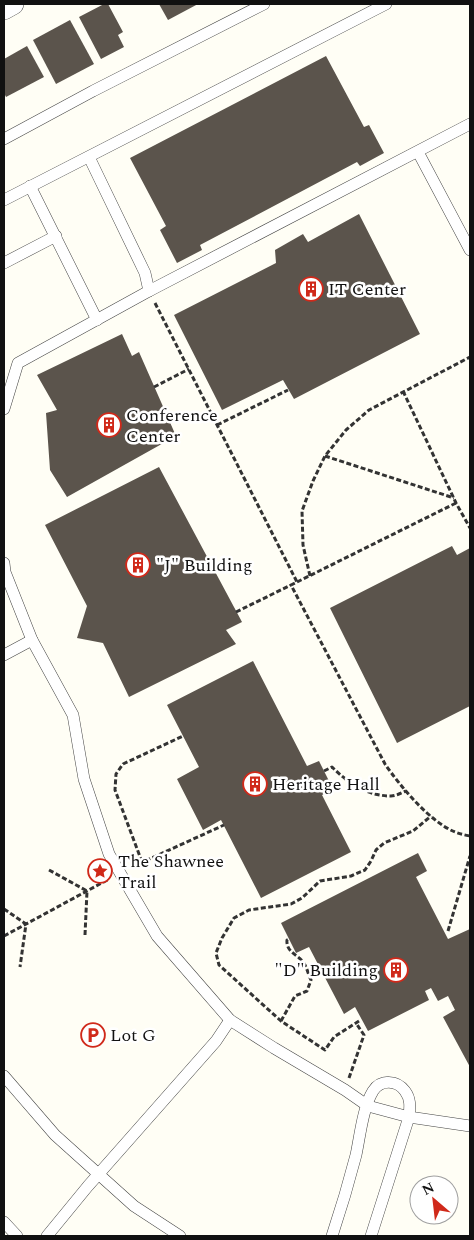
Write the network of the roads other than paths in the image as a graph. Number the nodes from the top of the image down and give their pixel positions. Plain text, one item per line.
1 (13, 4) edge
2 (264, 4) edge
3 (386, 4) edge
4 (4, 9) edge
5 (470, 124) edge
6 (4, 139) edge
7 (418, 152) junction
8 (88, 157) junction
9 (30, 186) junction
10 (4, 200) edge
11 (56, 236) junction
12 (470, 250) edge
13 (4, 263) edge
14 (149, 291) junction
15 (97, 320) junction
16 (4, 409) edge
17 (4, 563) edge
18 (32, 640) junction
19 (4, 655) edge
20 (230, 1020) junction
21 (4, 1076) edge
22 (368, 1106) junction
23 (409, 1117) junction
24 (470, 1126) edge
25 (99, 1174) junction
26 (4, 1222) edge
27 (18, 1236) edge
28 (47, 1236) edge
29 (180, 1236) edge
30 (332, 1236) edge
31 (371, 1236) edge

1 - 4 street
2 - 6 lane
3 - 8 lane
5 - 7 lane
7 - 12 lane
7 - 14 lane
8 - 9 lane
8 - 14 lane
9 - 10 lane
9 - 11 lane
11 - 13 lane
11 - 15 lane
14 - 15 lane
15 - 16 lane
17 - 18 lane
18 - 19 lane
18 - 20 lane
20 - 22 lane
20 - 25 lane
21 - 25 lane
22 - 23 lane
22 - 23 lane
22 - 30 lane
23 - 24 lane
23 - 31 lane
25 - 28 lane
25 - 29 lane
26 - 27 lane

